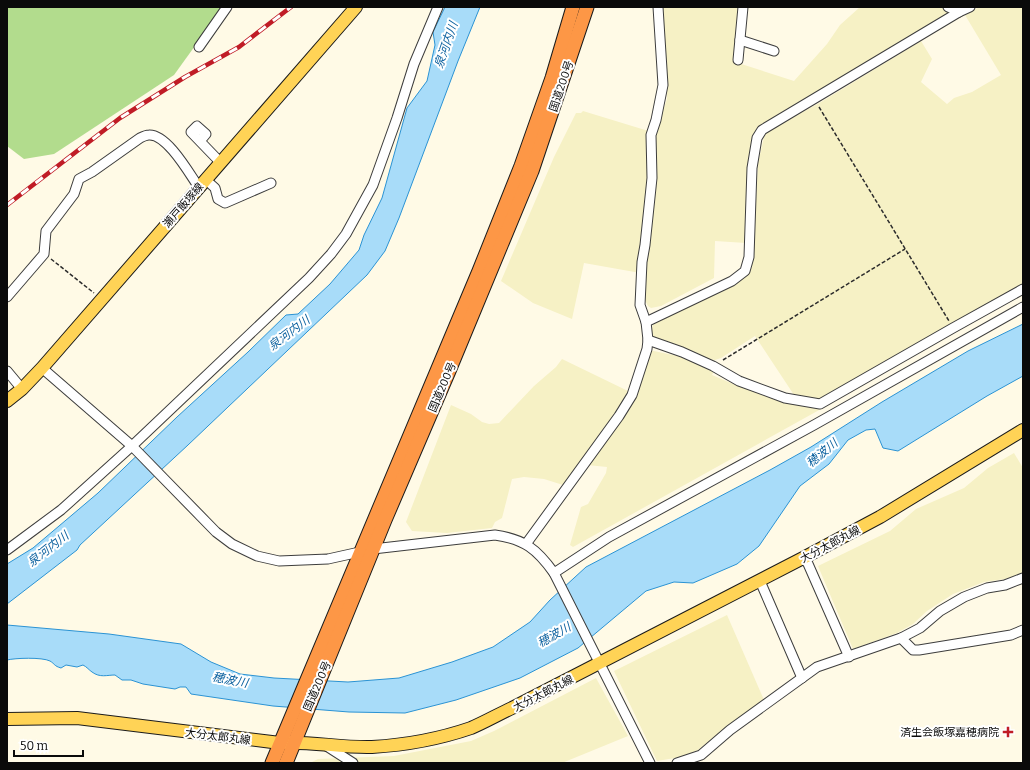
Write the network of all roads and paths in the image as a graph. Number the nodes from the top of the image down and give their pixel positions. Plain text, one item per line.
1 (226, 7) edge
2 (356, 7) edge
3 (438, 7) edge
4 (573, 7) edge
5 (587, 7) edge
6 (658, 7) edge
7 (743, 7) edge
8 (948, 7) edge
9 (970, 7) edge
10 (958, 12) junction
11 (740, 40) junction
12 (199, 47) dead end
13 (774, 52) dead end
14 (738, 60) dead end
15 (813, 99) junction
16 (200, 141) dead end
17 (220, 162) junction
18 (271, 182) dead end
19 (202, 183) junction
20 (905, 249) junction
21 (44, 254) junction
22 (1023, 289) edge
23 (7, 297) edge
24 (101, 299) junction
25 (1023, 307) edge
26 (646, 322) junction
27 (953, 328) junction
28 (648, 340) junction
29 (713, 366) junction
30 (42, 368) junction
31 (7, 371) edge
32 (22, 389) junction
33 (7, 401) edge
34 (1023, 430) edge
35 (132, 446) junction
36 (526, 544) junction
37 (373, 549) junction
38 (7, 550) edge
39 (360, 552) junction
40 (806, 557) junction
41 (554, 573) junction
42 (1023, 578) edge
43 (760, 581) junction
44 (337, 624) junction
45 (1023, 630) edge
46 (900, 638) junction
47 (849, 657) junction
48 (598, 660) junction
49 (802, 678) junction
50 (7, 719) edge
51 (292, 735) junction
52 (280, 743) junction
53 (325, 745) junction
54 (272, 763) edge
55 (286, 763) edge
56 (353, 763) edge
57 (650, 763) edge
58 (678, 763) edge

1 - 12 street
2 - 17 main road, 瀬戸飯塚線
3 - 35 street
4 - 39 highway, 国道200号
5 - 37 highway, 国道200号
6 - 26 street
7 - 11 street
8 - 10 street
9 - 10 street
10 - 15 street
11 - 13 street
11 - 14 street
15 - 20 path
15 - 26 street
16 - 17 street
17 - 19 main road, 瀬戸飯塚線
18 - 19 street
19 - 21 street
19 - 24 main road, 瀬戸飯塚線
20 - 27 path
20 - 29 path
21 - 23 street
21 - 24 path
22 - 27 street
24 - 30 main road, 瀬戸飯塚線
25 - 41 street
26 - 28 street
27 - 29 street
28 - 29 street
28 - 36 street
30 - 32 main road, 瀬戸飯塚線
30 - 35 street
31 - 32 street
32 - 33 main road, 瀬戸飯塚線
34 - 40 main road, 大分太郎丸線
35 - 38 street
35 - 39 street
36 - 37 street
36 - 41 street
37 - 39 street
37 - 44 highway, 国道200号
39 - 44 highway, 国道200号
40 - 43 main road, 大分太郎丸線
40 - 47 street
41 - 48 street
42 - 46 street
43 - 48 main road, 大分太郎丸線
43 - 49 street
44 - 51 highway, 国道200号
45 - 46 street
46 - 47 street
47 - 49 street
48 - 53 main road, 大分太郎丸線
48 - 57 street
49 - 58 street
50 - 52 main road, 大分太郎丸線
51 - 52 highway, 国道200号
51 - 53 main road, 大分太郎丸線
51 - 55 highway, 国道200号
52 - 54 highway, 国道200号
53 - 56 street

